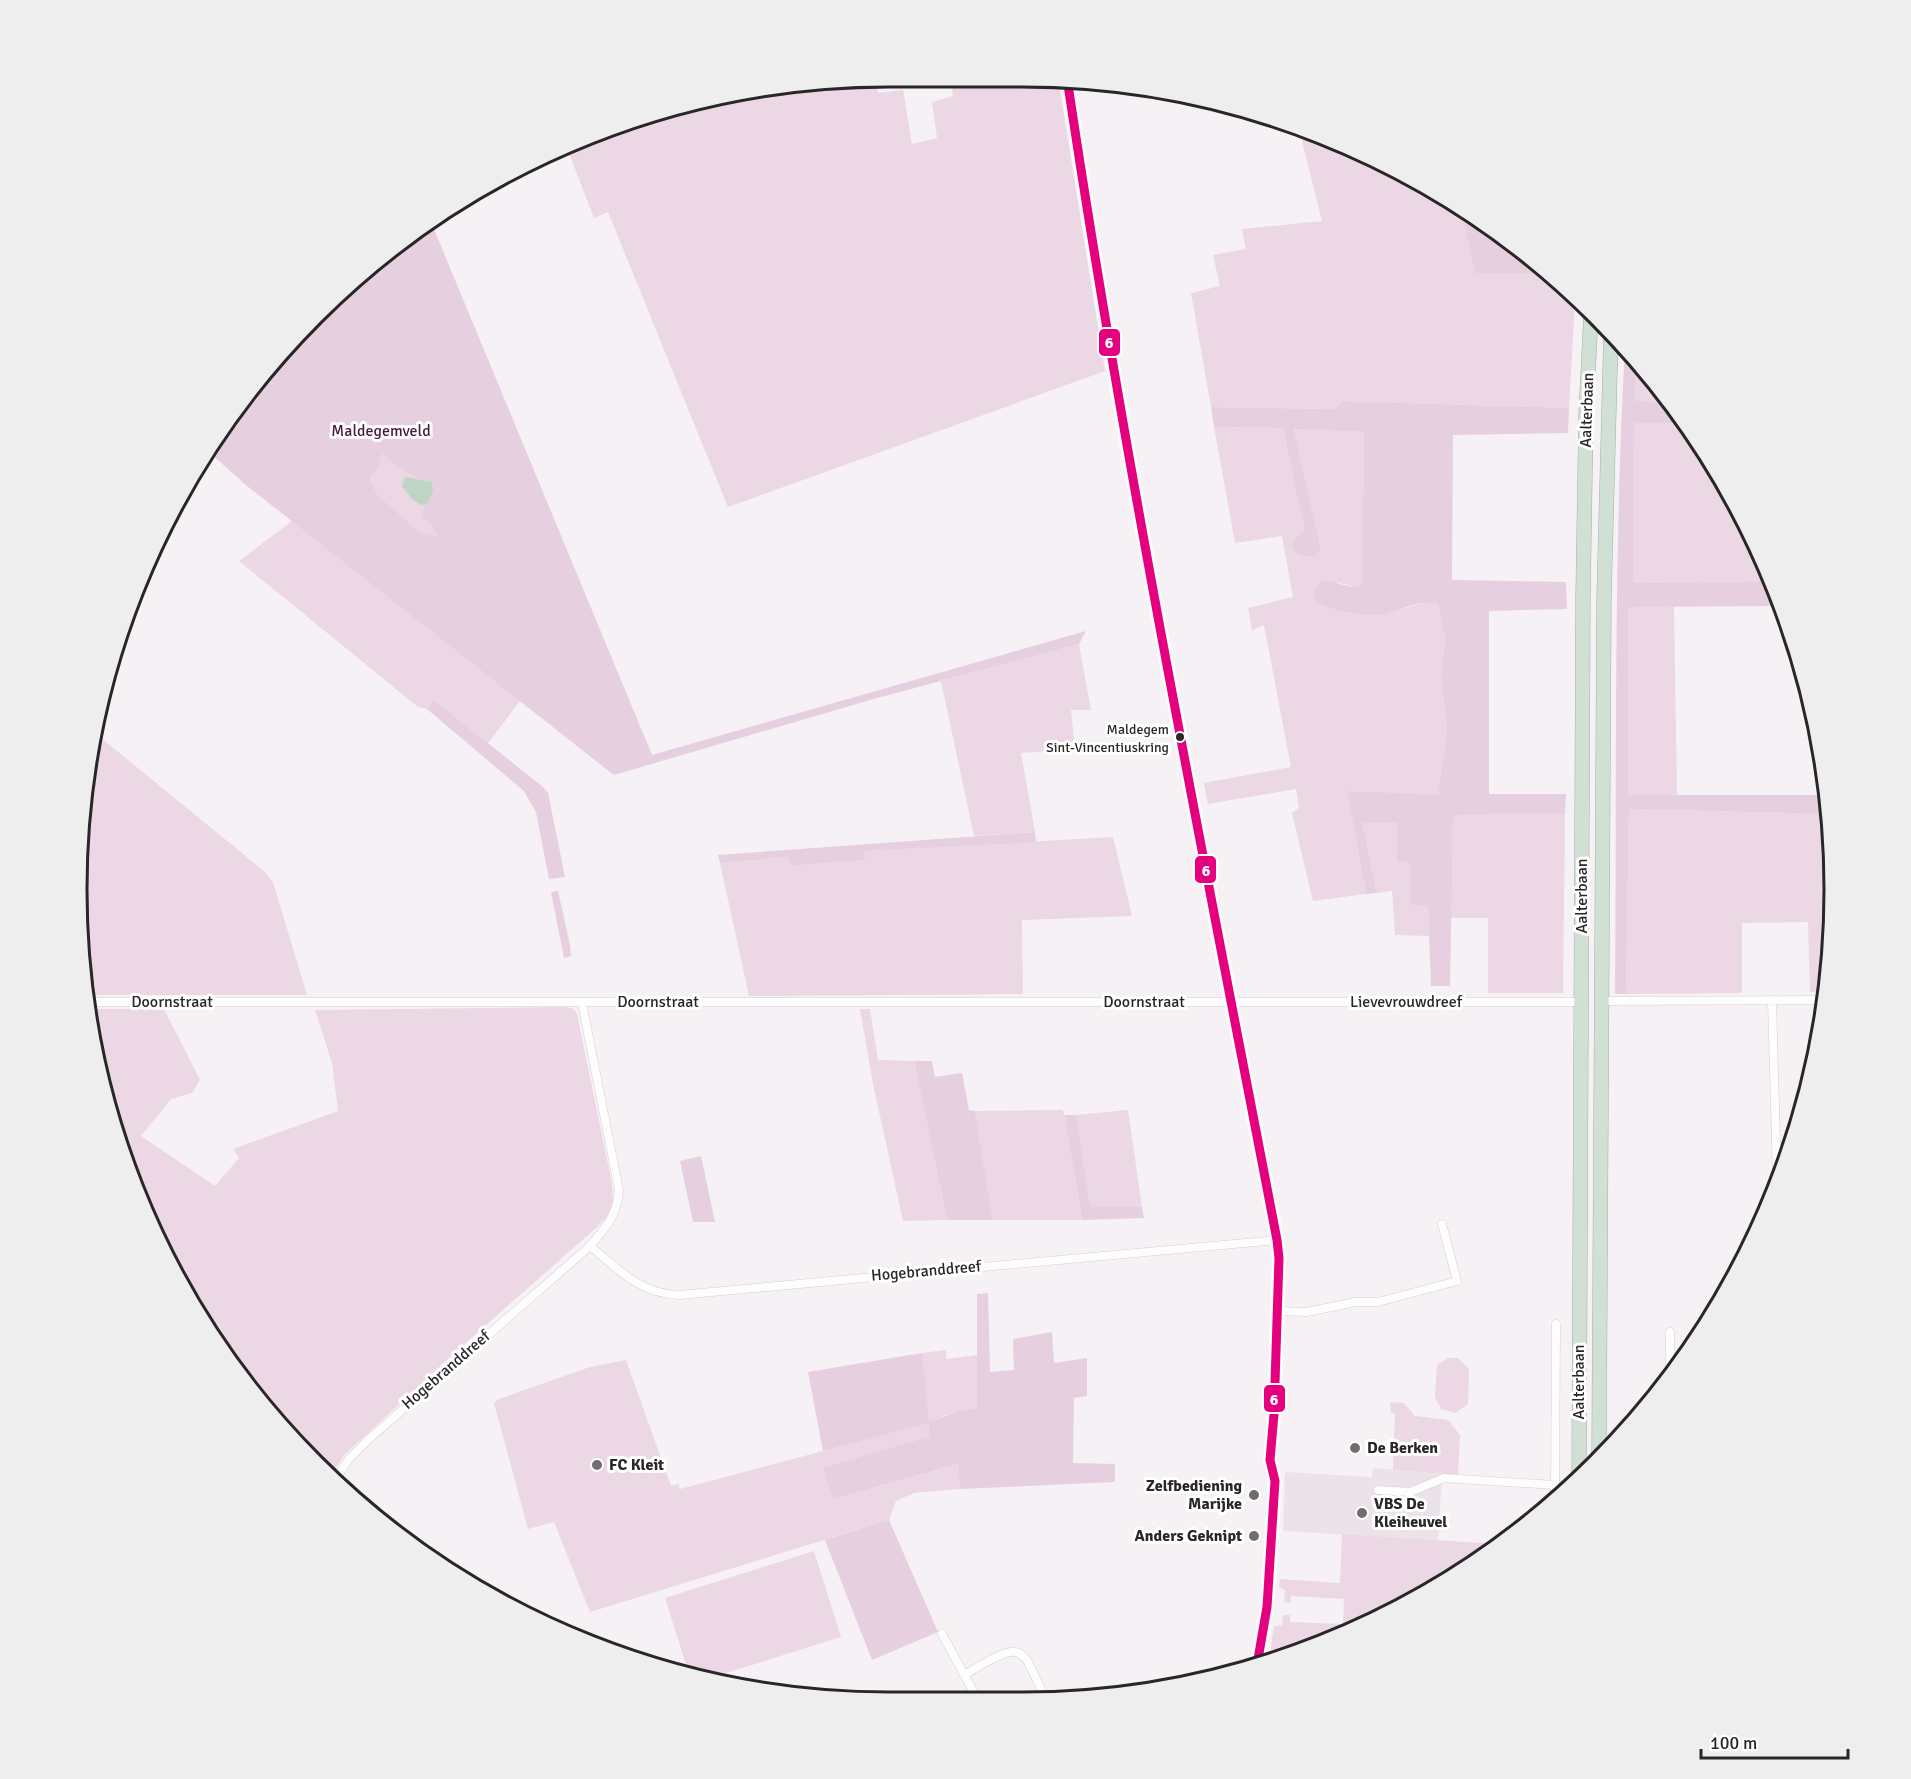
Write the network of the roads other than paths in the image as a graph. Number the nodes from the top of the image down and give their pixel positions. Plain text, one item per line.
1 (1069, 89) edge
2 (1591, 324) edge
3 (1611, 345) edge
4 (1772, 1000) junction
5 (1816, 1000) edge
6 (1602, 1001) junction
7 (95, 1002) edge
8 (1231, 1002) junction
9 (1581, 1002) junction
10 (582, 1003) junction
11 (1776, 1160) edge
12 (1442, 1224) dead end
13 (1277, 1240) junction
14 (590, 1246) junction
15 (1277, 1311) junction
16 (1556, 1324) dead end
17 (1670, 1332) dead end
18 (1670, 1361) edge
19 (1599, 1446) edge
20 (1579, 1466) edge
21 (339, 1473) edge
22 (1555, 1485) junction
23 (1555, 1489) edge
24 (1378, 1490) dead end
25 (942, 1634) dead end
26 (1260, 1655) edge
27 (964, 1674) junction
28 (1042, 1691) dead end
29 (974, 1692) edge

1 - 8 street
2 - 9 highway, Aalterbaan
3 - 6 highway, Aalterbaan
4 - 5 street
4 - 6 street
4 - 11 street
6 - 19 highway, Aalterbaan
7 - 10 street, Doornstraat
8 - 9 street, Lievevrouwdreef
8 - 10 street, Doornstraat
8 - 13 street
9 - 20 highway, Aalterbaan
10 - 14 street, Hogebranddreef
12 - 15 street
13 - 14 street, Hogebranddreef
13 - 15 street
14 - 21 street, Hogebranddreef
15 - 26 street
16 - 22 street, Aalterbaan
17 - 18 street
22 - 23 street, Aalterbaan
22 - 24 street
25 - 27 street
27 - 28 street
27 - 29 street

